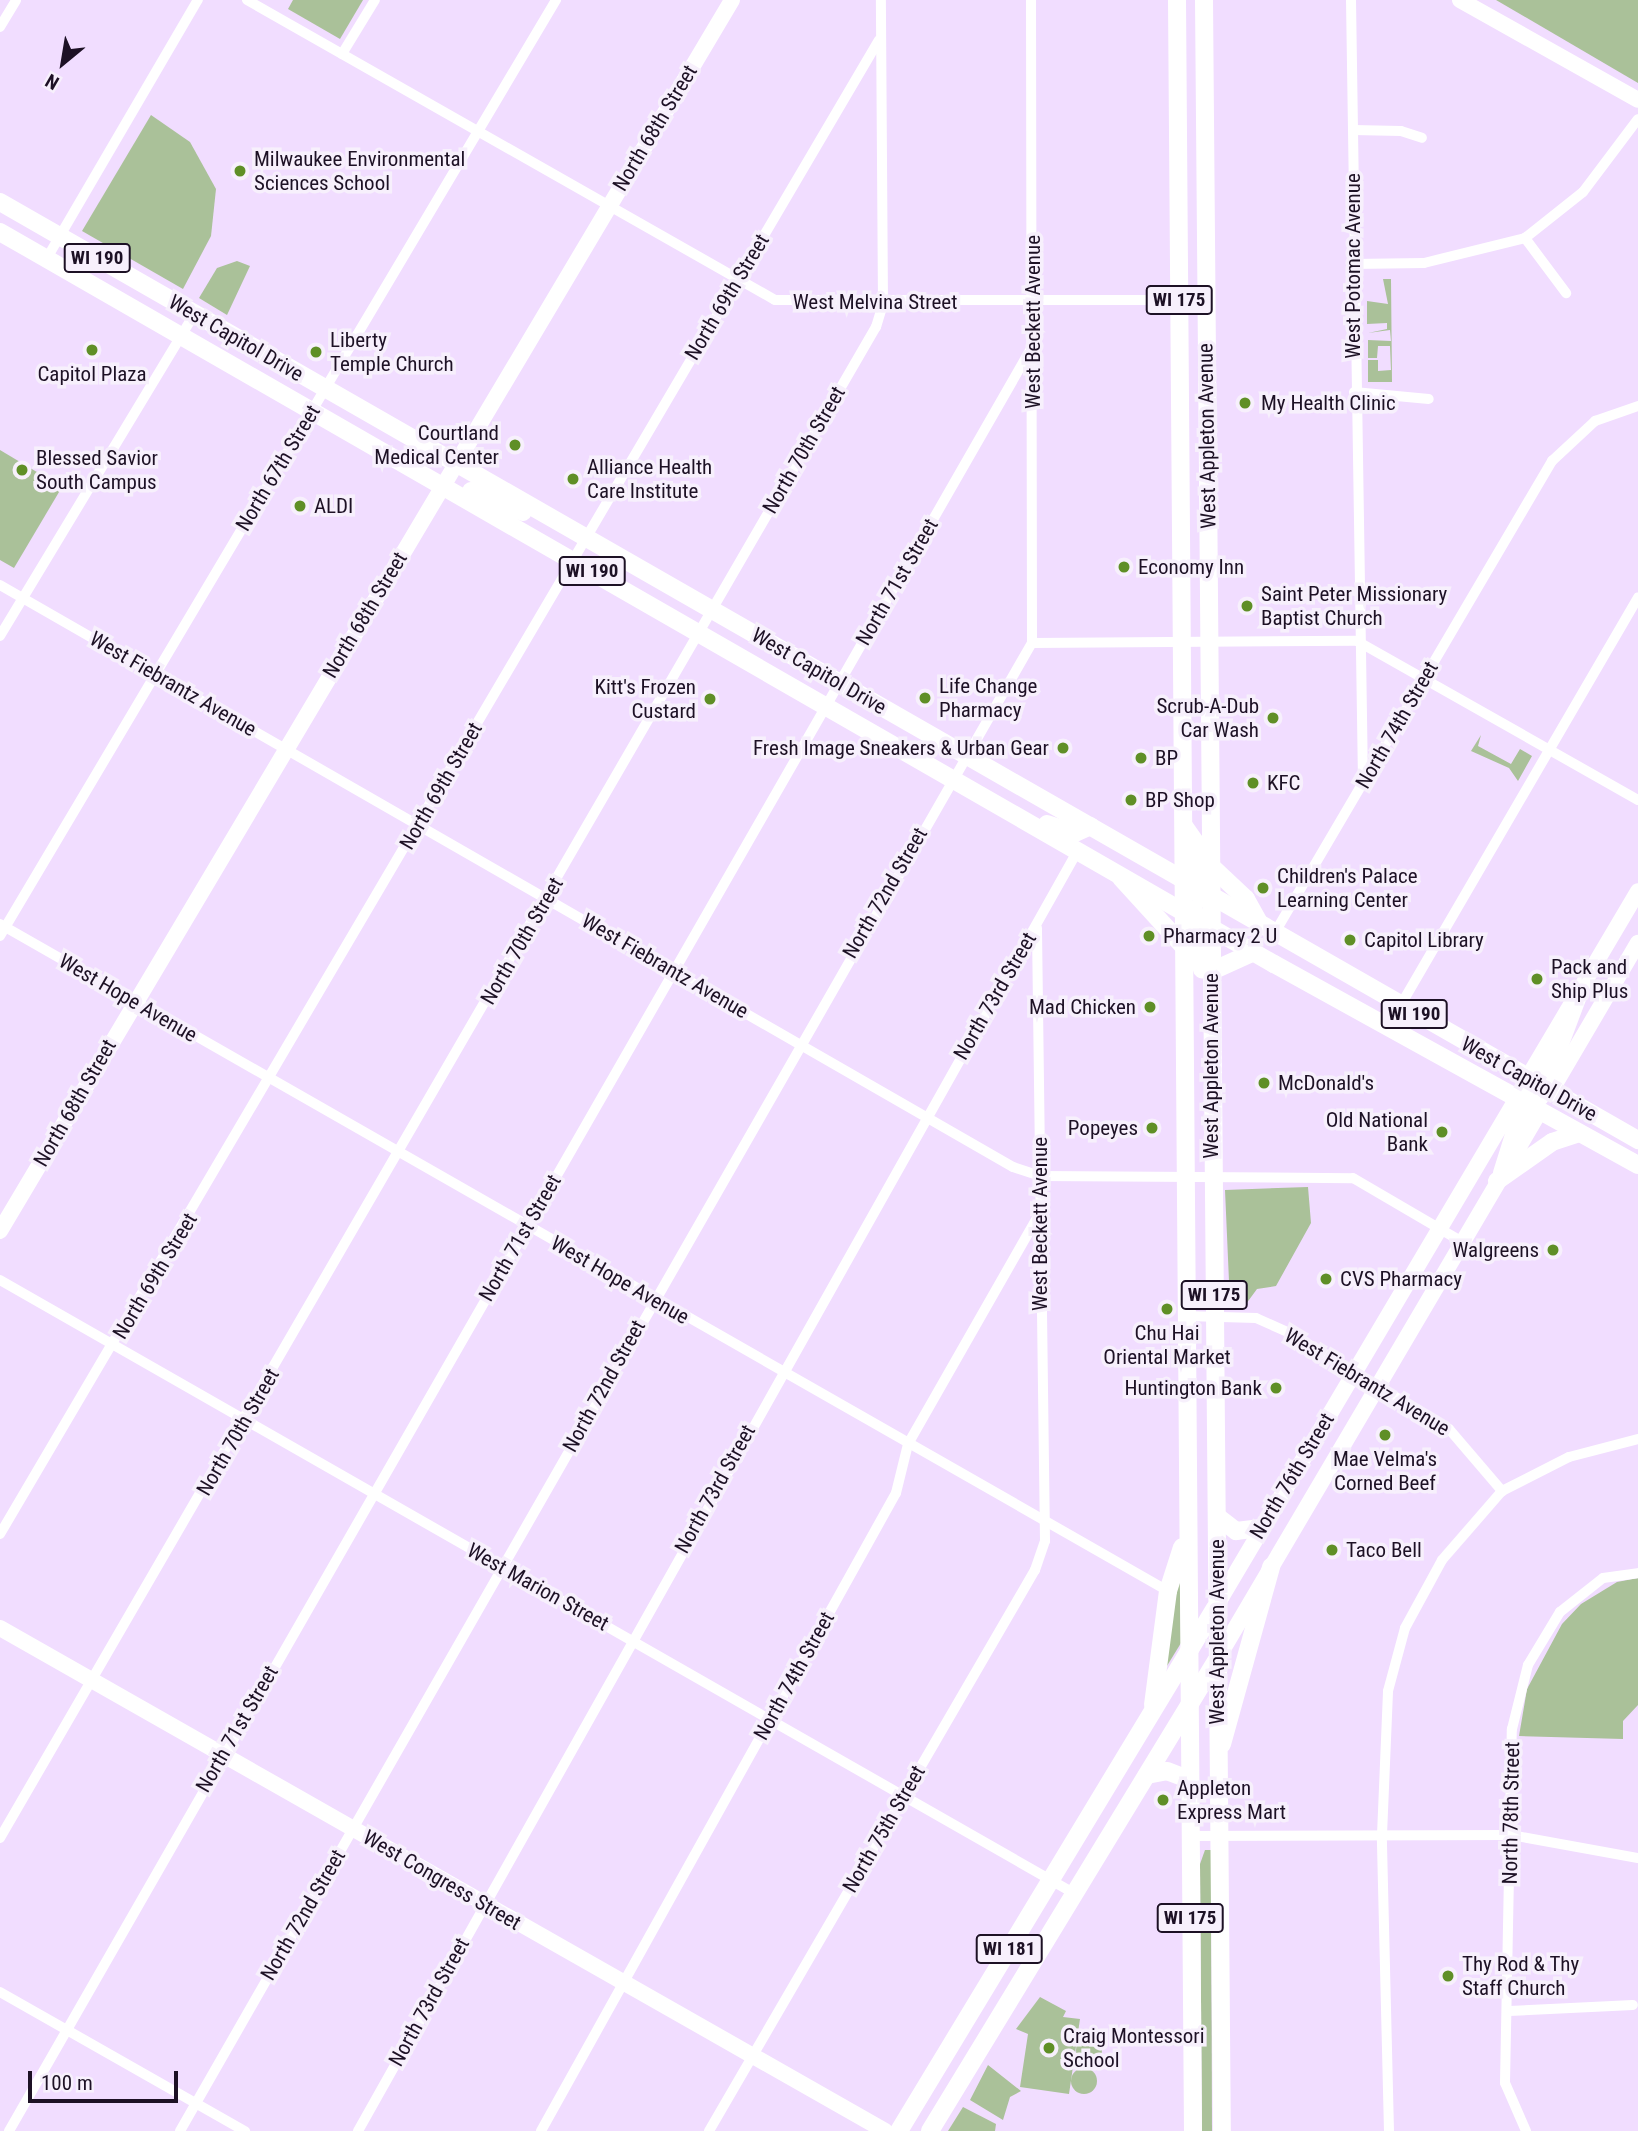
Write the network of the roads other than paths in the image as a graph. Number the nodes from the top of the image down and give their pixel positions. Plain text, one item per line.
1 (16, 0) edge
2 (198, 0) edge
3 (247, 0) edge
4 (375, 0) edge
5 (556, 0) edge
6 (732, 0) edge
7 (881, 0) edge
8 (1031, 0) edge
9 (1177, 0) edge
10 (1204, 0) edge
11 (1351, 0) edge
12 (1461, 0) edge
13 (0, 27) edge
14 (880, 38) junction
15 (342, 54) junction
16 (1638, 100) edge
17 (1638, 119) edge
18 (480, 131) junction
19 (1353, 131) junction
20 (1422, 138) dead end
21 (0, 202) edge
22 (608, 207) junction
23 (0, 232) edge
24 (59, 236) junction
25 (1525, 238) junction
26 (47, 258) junction
27 (1353, 264) junction
28 (736, 282) junction
29 (1566, 293) dead end
30 (1205, 300) junction
31 (1179, 301) junction
32 (1034, 302) junction
33 (883, 304) junction
34 (194, 314) junction
35 (181, 335) junction
36 (1033, 345) junction
37 (325, 389) junction
38 (1354, 392) junction
39 (1429, 399) dead end
40 (1638, 407) edge
41 (312, 411) junction
42 (380, 449) junction
43 (456, 463) junction
44 (444, 485) junction
45 (536, 508) junction
46 (584, 536) junction
47 (572, 559) junction
48 (0, 585) edge
49 (1638, 597) edge
50 (22, 598) junction
51 (711, 609) junction
52 (697, 633) junction
53 (0, 636) edge
54 (1210, 639) junction
55 (1182, 641) junction
56 (1357, 641) junction
57 (1032, 643) junction
58 (156, 674) junction
59 (1423, 679) junction
60 (839, 682) junction
61 (827, 703) junction
62 (286, 749) junction
63 (1548, 749) junction
64 (964, 754) junction
65 (953, 775) junction
66 (1363, 783) junction
67 (1638, 800) edge
68 (1030, 822) junction
69 (419, 824) junction
70 (1091, 826) junction
71 (1184, 831) junction
72 (1125, 846) junction
73 (1078, 850) junction
74 (1146, 858) junction
75 (1211, 866) junction
76 (1122, 875) junction
77 (1638, 891) edge
78 (547, 897) junction
79 (1198, 904) junction
80 (1037, 925) junction
81 (2, 929) edge
82 (1268, 931) junction
83 (1638, 943) edge
84 (1184, 947) junction
85 (1254, 952) junction
86 (672, 970) junction
87 (1346, 975) junction
88 (1212, 980) junction
89 (1312, 984) junction
90 (1579, 993) joint
91 (135, 1002) junction
92 (1401, 1006) junction
93 (1388, 1027) junction
94 (799, 1043) junction
95 (271, 1080) junction
96 (1540, 1085) junction
97 (1528, 1104) junction
98 (924, 1116) junction
99 (1580, 1133) junction
100 (1638, 1140) edge
101 (399, 1154) junction
102 (1638, 1166) edge
103 (1040, 1176) junction
104 (1210, 1177) junction
105 (1500, 1177) junction
106 (1186, 1178) junction
107 (1037, 1218) junction
108 (526, 1227) junction
109 (1440, 1229) junction
110 (0, 1231) edge
111 (1461, 1241) junction
112 (0, 1280) edge
113 (653, 1298) junction
114 (1215, 1315) junction
115 (1186, 1316) junction
116 (113, 1346) junction
117 (779, 1371) junction
118 (1354, 1372) junction
119 (1375, 1385) junction
120 (244, 1421) junction
121 (1638, 1439) edge
122 (908, 1444) junction
123 (1502, 1491) junction
124 (373, 1493) junction
125 (1218, 1517) junction
126 (1044, 1524) junction
127 (1262, 1528) junction
128 (1187, 1531) junction
129 (0, 1534) edge
130 (502, 1567) junction
131 (1271, 1567) junction
132 (1638, 1573) edge
133 (1168, 1591) junction
134 (1215, 1608) junction
135 (0, 1628) edge
136 (632, 1640) junction
137 (1188, 1654) junction
138 (1216, 1661) junction
139 (91, 1680) junction
140 (1189, 1704) junction
141 (1153, 1710) junction
142 (771, 1719) junction
143 (221, 1755) junction
144 (1217, 1761) junction
145 (1147, 1775) junction
146 (1188, 1779) junction
147 (903, 1796) junction
148 (352, 1829) junction
149 (1217, 1834) junction
150 (1382, 1835) junction
151 (1511, 1835) junction
152 (1189, 1836) junction
153 (0, 1838) edge
154 (1638, 1858) edge
155 (1050, 1880) junction
156 (1075, 1894) junction
157 (484, 1904) junction
158 (624, 1984) junction
159 (0, 1992) edge
160 (1633, 2005) dead end
161 (1509, 2011) junction
162 (67, 2030) junction
163 (752, 2056) junction
164 (196, 2103) junction
165 (9, 2131) edge
166 (180, 2131) edge
167 (245, 2131) edge
168 (358, 2131) edge
169 (541, 2131) edge
170 (709, 2131) edge
171 (885, 2131) edge
172 (899, 2131) edge
173 (930, 2131) edge
174 (1193, 2131) edge
175 (1222, 2131) edge
176 (1389, 2131) edge
177 (1526, 2131) edge

1 - 13 street
2 - 24 street
3 - 15 street, West Melvina Street
4 - 15 street
5 - 18 street, North 67th Street
6 - 22 street, North 68th Street
7 - 14 street, North 70th Street
8 - 32 street, West Beckett Avenue
9 - 31 main road, West Appleton Avenue / WI 175
10 - 30 main road, West Appleton Avenue / WI 175
11 - 19 street, West Potomac Avenue
12 - 16 street
14 - 28 street, North 69th Street
14 - 33 street, North 70th Street
15 - 18 street, West Melvina Street
17 - 25 street
18 - 22 street, West Melvina Street
18 - 37 street, North 67th Street
19 - 20 street
19 - 27 street, West Potomac Avenue
21 - 24 main road, West Capitol Drive / WI 190
22 - 28 street, West Melvina Street
22 - 43 street, North 68th Street
23 - 26 main road, West Capitol Drive / WI 190
24 - 26 street
24 - 34 main road, West Capitol Drive / WI 190
25 - 27 street
25 - 29 street
26 - 35 main road, West Capitol Drive / WI 190
27 - 38 street, West Potomac Avenue
28 - 33 street, West Melvina Street
28 - 46 street, North 69th Street
30 - 31 street, West Melvina Street
30 - 54 main road, West Appleton Avenue / WI 175
31 - 32 street, West Melvina Street
31 - 55 main road, West Appleton Avenue / WI 175
32 - 33 street, West Melvina Street
32 - 36 street, West Beckett Avenue
33 - 51 street, North 70th Street
34 - 35 street
34 - 37 main road, West Capitol Drive / WI 190
35 - 41 main road, West Capitol Drive / WI 190
35 - 50 street
36 - 57 street, West Beckett Avenue
36 - 60 street, North 71st Street
37 - 41 street, North 67th Street
37 - 43 main road, West Capitol Drive / WI 190
38 - 39 street
38 - 56 street, West Potomac Avenue
40 - 59 street, North 74th Street
41 - 42 main road, West Capitol Drive / WI 190
41 - 58 street, North 67th Street
42 - 43 main road
42 - 44 main road, West Capitol Drive / WI 190
43 - 44 street, North 68th Street
43 - 45 main road, West Capitol Drive / WI 190
44 - 45 main road
44 - 47 main road, West Capitol Drive / WI 190
44 - 62 street, North 68th Street
45 - 46 main road, West Capitol Drive / WI 190
46 - 47 street, North 69th Street
46 - 51 main road, West Capitol Drive / WI 190
47 - 52 main road, West Capitol Drive / WI 190
47 - 69 street, North 69th Street
48 - 50 street, West Fiebrantz Avenue
49 - 63 street
50 - 53 street
50 - 58 street, West Fiebrantz Avenue
51 - 52 street, North 70th Street
51 - 60 main road, West Capitol Drive / WI 190
52 - 61 main road, West Capitol Drive / WI 190
52 - 78 street, North 70th Street
54 - 55 street
54 - 56 street
54 - 75 main road, West Appleton Avenue / WI 175
55 - 57 street
55 - 71 main road, West Appleton Avenue / WI 175
56 - 59 street
56 - 66 street, West Potomac Avenue
57 - 64 street, North 72nd Street
58 - 62 street, West Fiebrantz Avenue
58 - 81 street, North 67th Street
59 - 63 street
59 - 66 street, North 74th Street
60 - 61 street, North 71st Street
60 - 64 main road, West Capitol Drive / WI 190
61 - 65 main road, West Capitol Drive / WI 190
61 - 86 street, North 71st Street
62 - 69 street, West Fiebrantz Avenue
62 - 91 street, North 68th Street
63 - 67 street
63 - 92 street
64 - 65 street, North 72nd Street
64 - 70 main road, West Capitol Drive / WI 190
65 - 68 main road, West Capitol Drive / WI 190
65 - 94 street, North 72nd Street
66 - 82 street, North 74th Street
68 - 70 main road
68 - 73 main road, West Capitol Drive / WI 190
69 - 78 street, West Fiebrantz Avenue
69 - 95 street, North 69th Street
70 - 72 main road, West Capitol Drive / WI 190
71 - 74 main road
71 - 79 main road, West Appleton Avenue / WI 175
72 - 73 main road
72 - 74 main road, West Capitol Drive / WI 190
73 - 76 main road, West Capitol Drive / WI 190
73 - 80 street, North 73rd Street
74 - 79 main road, West Capitol Drive / WI 190
75 - 79 main road, West Appleton Avenue / WI 175
75 - 82 main road
76 - 79 main road, West Capitol Drive / WI 190
76 - 84 main road
77 - 90 street
78 - 86 street, West Fiebrantz Avenue
78 - 101 street, North 70th Street
79 - 82 main road
79 - 84 main road, West Appleton Avenue / WI 175
79 - 85 main road, West Capitol Drive / WI 190
79 - 88 main road
80 - 98 street, North 73rd Street
80 - 103 street, West Beckett Avenue
81 - 91 street, West Hope Avenue
82 - 87 main road, West Capitol Drive / WI 190
83 - 96 street, North 76th Street / WI 181
84 - 106 main road, West Appleton Avenue / WI 175
85 - 88 main road
85 - 89 main road, West Capitol Drive / WI 190
86 - 94 street, West Fiebrantz Avenue
86 - 108 street, North 71st Street
87 - 89 main road
87 - 92 main road, West Capitol Drive / WI 190
88 - 104 main road, West Appleton Avenue / WI 175
89 - 93 main road, West Capitol Drive / WI 190
90 - 96 main road
91 - 95 street, West Hope Avenue
91 - 110 street, North 68th Street
92 - 93 street
92 - 96 main road, West Capitol Drive / WI 190
93 - 97 main road, West Capitol Drive / WI 190
94 - 98 street, West Fiebrantz Avenue
94 - 113 street, North 72nd Street
95 - 101 street, West Hope Avenue
95 - 116 street, North 69th Street
96 - 97 main road, North 76th Street / WI 181
96 - 97 main road, North 76th Street / WI 181
96 - 100 main road, West Capitol Drive / WI 190
97 - 99 main road, West Capitol Drive / WI 190
97 - 105 main road
97 - 109 street, North 76th Street / WI 181
98 - 103 street, West Fiebrantz Avenue
98 - 117 street, North 73rd Street
99 - 102 main road, West Capitol Drive / WI 190
99 - 105 main road
101 - 108 street, West Hope Avenue
101 - 120 street, North 70th Street
103 - 106 street
103 - 107 street, West Beckett Avenue
104 - 106 street
104 - 109 street
104 - 114 main road, West Appleton Avenue / WI 175
105 - 111 street, North 76th Street / WI 181
106 - 115 main road, West Appleton Avenue / WI 175
107 - 122 street, North 74th Street
107 - 126 street, West Beckett Avenue
108 - 113 street, West Hope Avenue
108 - 124 street, North 71st Street
109 - 111 street
109 - 118 street, North 76th Street / WI 181
111 - 119 street, North 76th Street / WI 181
112 - 116 street, West Marion Street
113 - 117 street, West Hope Avenue
113 - 130 street, North 72nd Street
114 - 115 street, West Fiebrantz Avenue
114 - 118 street, West Fiebrantz Avenue
114 - 125 main road, West Appleton Avenue / WI 175
115 - 128 main road, West Appleton Avenue / WI 175
116 - 120 street, West Marion Street
116 - 129 street, North 69th Street
117 - 122 street, West Hope Avenue
117 - 136 street, North 73rd Street
118 - 119 street, West Fiebrantz Avenue
118 - 127 street, North 76th Street / WI 181
119 - 123 street, West Fiebrantz Avenue
119 - 131 street, North 76th Street / WI 181
120 - 124 street, West Marion Street
120 - 139 street, North 70th Street
121 - 123 street
122 - 126 street, West Hope Avenue
122 - 142 street, North 74th Street
123 - 150 street
124 - 130 street, West Marion Street
124 - 143 street, North 71st Street
125 - 127 main road
125 - 134 main road, West Appleton Avenue / WI 175
126 - 133 street, West Hope Avenue
126 - 147 street, North 75th Street
127 - 134 street, North 76th Street / WI 181
128 - 133 main road
128 - 137 main road, West Appleton Avenue / WI 175
130 - 136 street, West Marion Street
130 - 148 street, North 72nd Street
131 - 138 street, North 76th Street / WI 181
131 - 144 main road
132 - 151 street, North 78th Street
133 - 141 main road
134 - 137 main road, North 76th Street / WI 181
134 - 138 main road, West Appleton Avenue / WI 175
135 - 139 street, West Congress Street
136 - 142 street, West Marion Street
136 - 157 street, North 73rd Street
137 - 140 main road, West Appleton Avenue / WI 175
137 - 141 main road, North 76th Street / WI 181
138 - 140 main road, North 76th Street / WI 181
138 - 144 main road, West Appleton Avenue / WI 175
139 - 143 street, West Congress Street
139 - 153 street, North 70th Street
140 - 145 main road, North 76th Street / WI 181
140 - 146 main road, West Appleton Avenue / WI 175
141 - 155 main road, North 76th Street / WI 181
142 - 147 street, West Marion Street
142 - 158 street, North 74th Street
143 - 148 street, West Congress Street
143 - 162 street, North 71st Street
144 - 149 main road, West Appleton Avenue / WI 175
145 - 146 main road
145 - 156 main road, North 76th Street / WI 181
146 - 152 main road, West Appleton Avenue / WI 175
147 - 155 street, West Marion Street
147 - 163 street, North 75th Street
148 - 157 street, West Congress Street
148 - 164 street, North 72nd Street
149 - 150 street
149 - 152 street
149 - 175 main road, West Appleton Avenue / WI 175
150 - 151 street
150 - 176 street
151 - 154 street
151 - 161 street, North 78th Street
152 - 174 main road, West Appleton Avenue / WI 175
155 - 156 street, West Marion Street
155 - 172 main road, North 76th Street / WI 181
156 - 173 main road, North 76th Street / WI 181
157 - 158 street, West Congress Street
157 - 168 street, North 73rd Street
158 - 163 street, West Congress Street
158 - 169 street, North 74th Street
159 - 162 street
160 - 161 street
161 - 177 street, North 78th Street
162 - 164 street
162 - 165 street, North 71st Street
163 - 170 street, North 75th Street
163 - 171 street, West Congress Street
164 - 166 street, North 72nd Street
164 - 167 street

